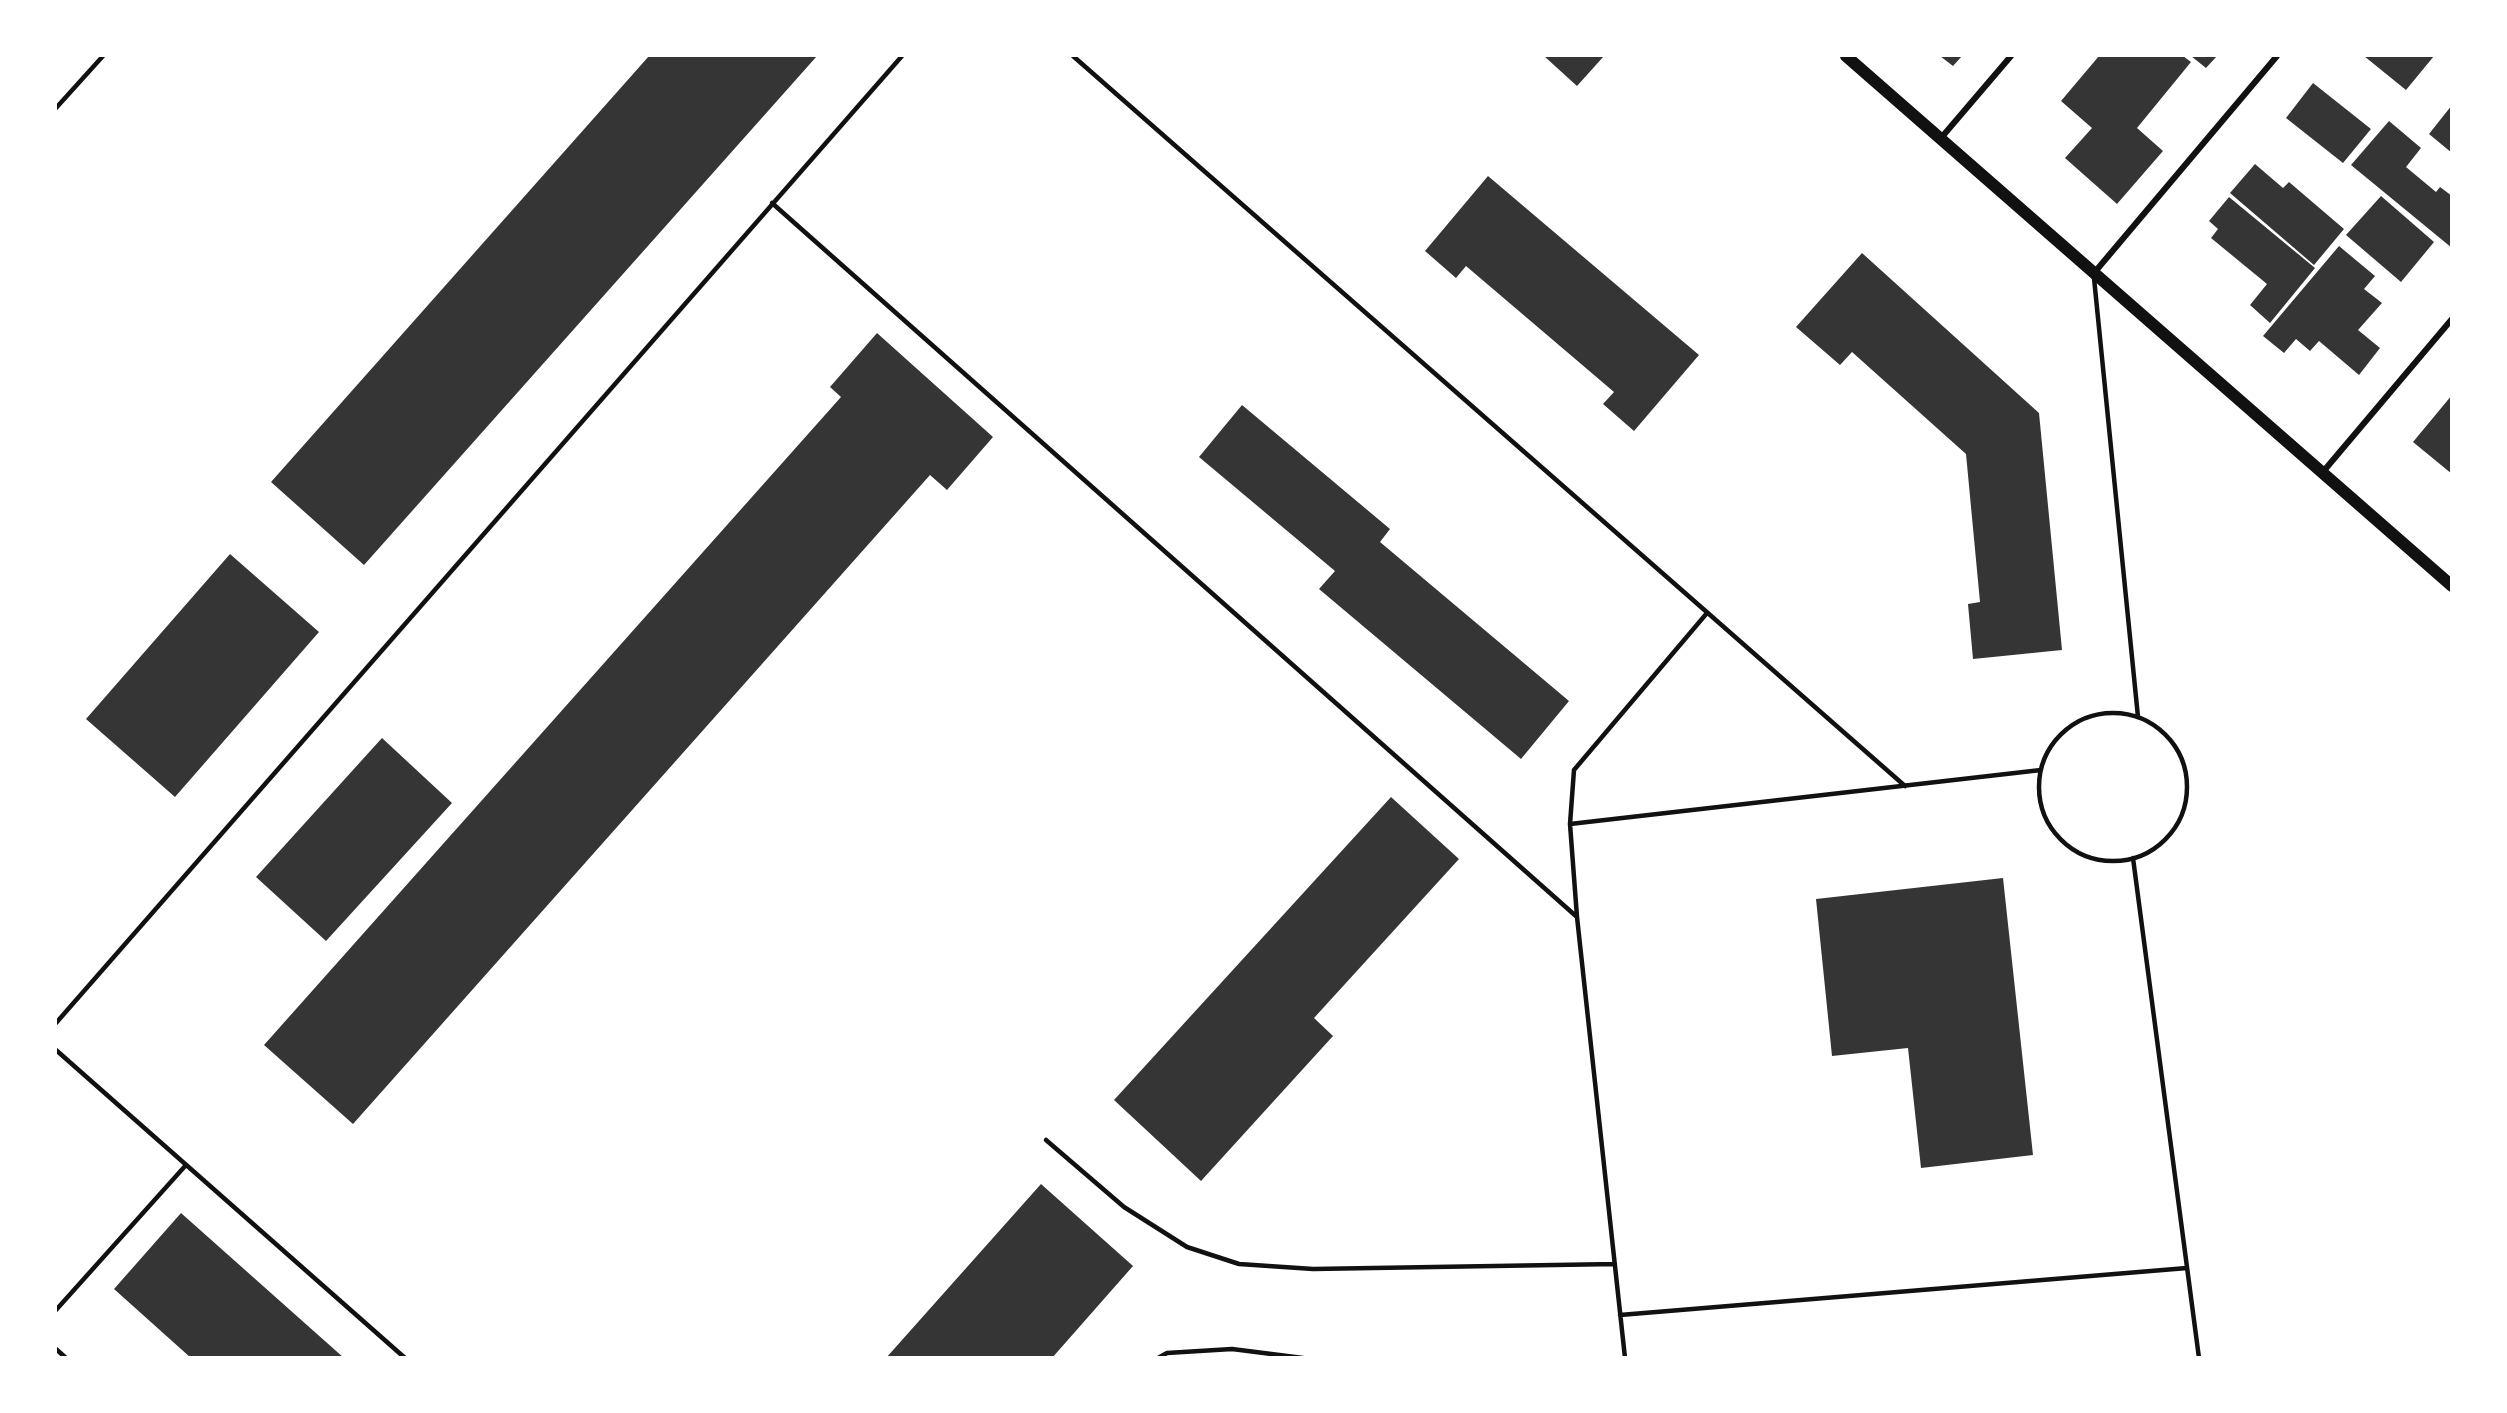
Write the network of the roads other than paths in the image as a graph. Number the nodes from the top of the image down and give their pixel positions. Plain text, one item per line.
1 (103, 56) edge
2 (902, 56) edge
3 (1073, 56) edge
4 (1846, 56) edge
5 (2011, 56) edge
6 (2277, 56) edge
7 (56, 108) edge
8 (1941, 138) junction
9 (772, 203) junction
10 (2094, 273) junction
11 (2451, 319) edge
12 (2322, 474) junction
13 (2451, 586) edge
14 (1707, 613) junction
15 (2138, 717) junction
16 (2041, 770) junction
17 (1905, 786) junction
18 (1570, 824) junction
19 (2133, 858) junction
20 (1577, 917) junction
21 (56, 1023) edge
22 (56, 1050) edge
23 (1047, 1140) dead end
24 (186, 1165) junction
25 (1615, 1264) junction
26 (2187, 1268) junction
27 (56, 1310) edge
28 (1620, 1315) junction
29 (56, 1348) edge
30 (66, 1358) edge
31 (405, 1358) edge
32 (1158, 1358) edge
33 (1303, 1358) edge
34 (1626, 1358) edge
35 (2199, 1358) edge

1 - 7 lane
2 - 9 lane
3 - 14 lane
4 - 8 main road
5 - 8 street
6 - 10 street
8 - 10 main road
9 - 20 lane
9 - 21 lane
10 - 12 main road
10 - 15 lane
11 - 12 street
12 - 13 main road
14 - 17 lane
14 - 18 lane
15 - 16 lane
15 - 19 lane
16 - 17 lane
16 - 19 lane
17 - 18 lane
18 - 20 lane
19 - 26 lane
20 - 25 lane
22 - 24 lane
23 - 25 lane
24 - 27 lane
24 - 31 lane
25 - 28 lane
26 - 28 lane
26 - 35 lane
28 - 34 lane
29 - 30 lane
32 - 33 lane

